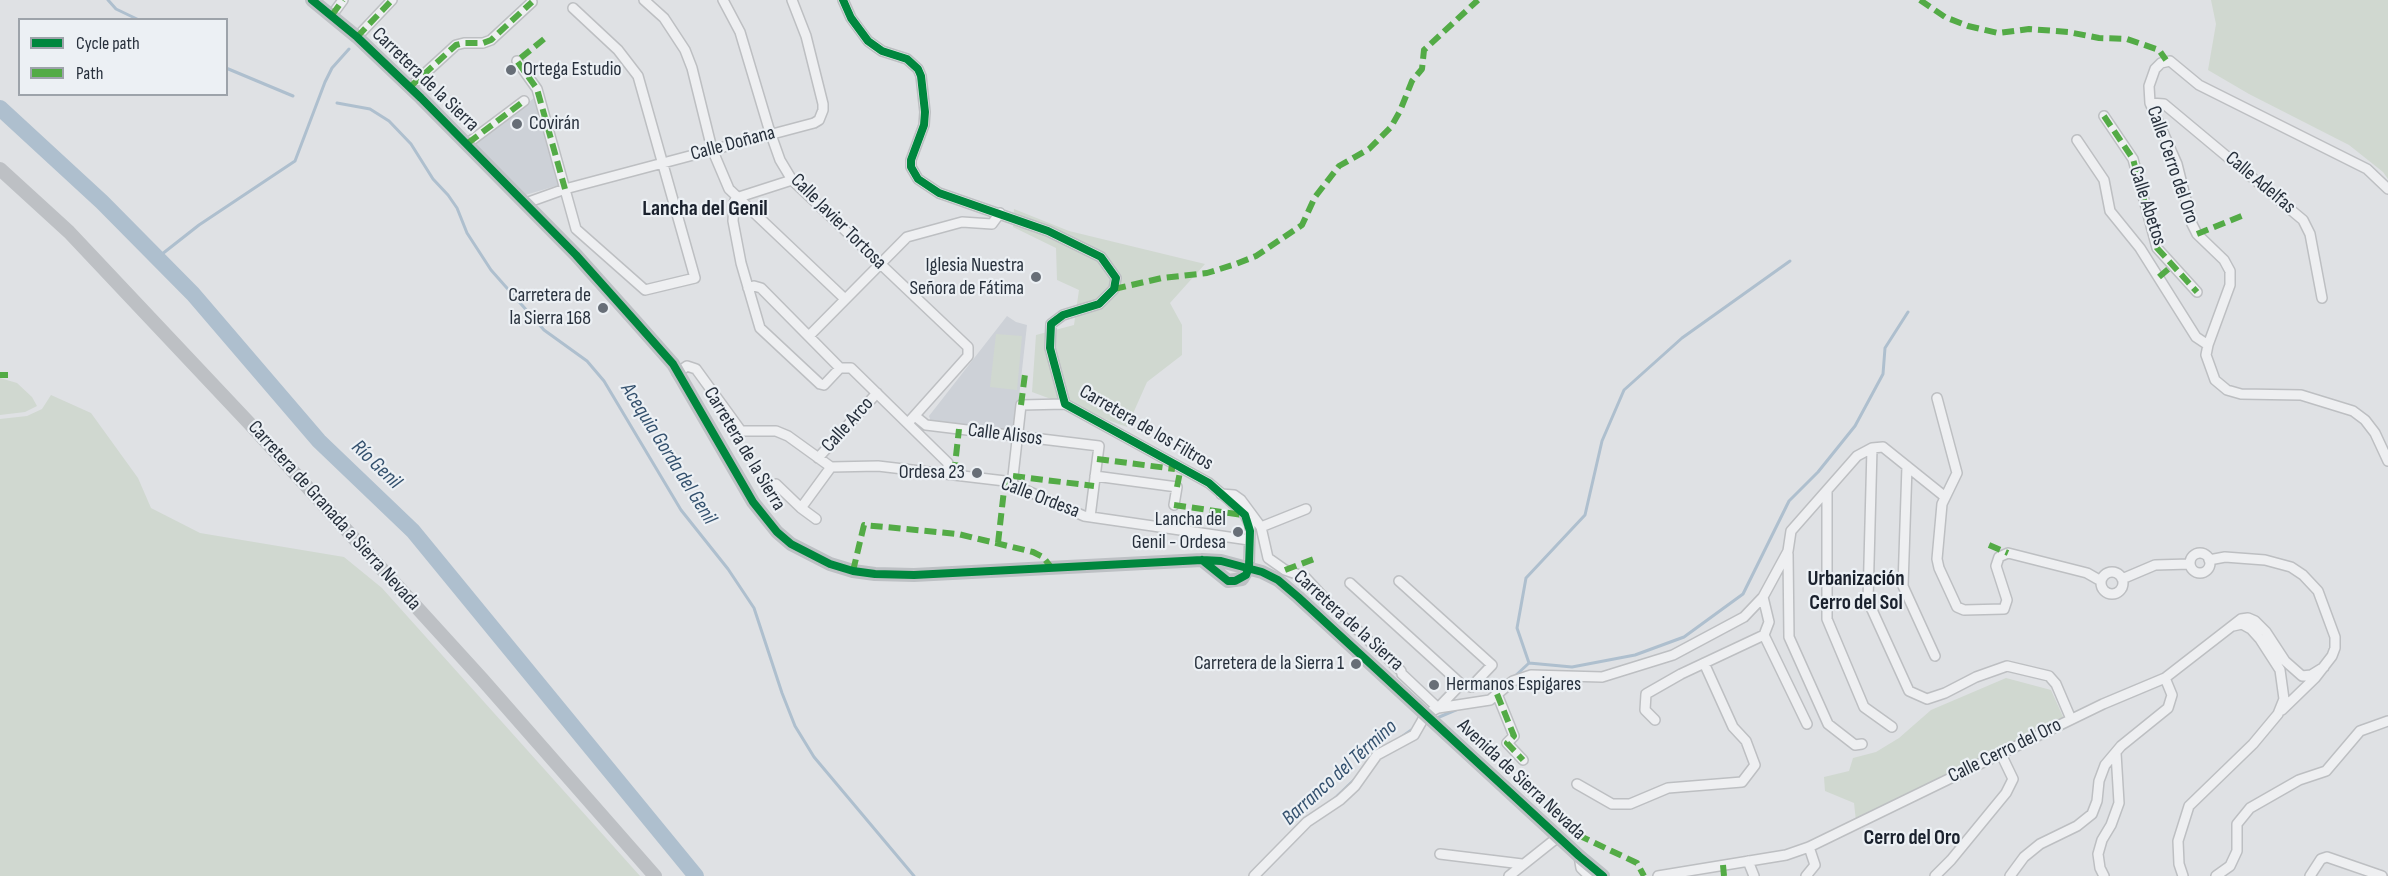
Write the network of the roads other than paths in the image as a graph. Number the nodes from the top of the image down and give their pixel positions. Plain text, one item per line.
1 (312, 0) edge
2 (343, 0) edge
3 (392, 0) edge
4 (644, 0) edge
5 (723, 0) edge
6 (792, 0) edge
7 (843, 0) edge
8 (532, 2) dead end
9 (573, 8) dead end
10 (332, 15) junction
11 (357, 37) junction
12 (517, 61) dead end
13 (382, 62) junction
14 (410, 87) junction
15 (530, 95) junction
16 (2150, 103) junction
17 (2104, 116) dead end
18 (771, 133) junction
19 (2077, 140) dead end
20 (468, 143) junction
21 (712, 149) junction
22 (662, 162) junction
23 (0, 168) edge
24 (490, 178) junction
25 (792, 180) junction
26 (565, 189) junction
27 (2388, 189) edge
28 (736, 198) junction
29 (526, 203) junction
30 (1000, 213) junction
31 (553, 244) junction
32 (880, 263) junction
33 (2173, 265) junction
34 (2159, 277) junction
35 (748, 288) junction
36 (2197, 292) dead end
37 (2322, 298) dead end
38 (844, 299) junction
39 (809, 336) junction
40 (2208, 345) junction
41 (840, 368) junction
42 (677, 373) junction
43 (877, 393) junction
44 (1936, 398) dead end
45 (1065, 404) junction
46 (912, 419) junction
47 (1017, 436) junction
48 (1872, 448) junction
49 (818, 458) junction
50 (2388, 461) edge
51 (1906, 466) junction
52 (831, 467) junction
53 (948, 473) junction
54 (1095, 476) junction
55 (776, 484) dead end
56 (1012, 485) junction
57 (1827, 490) junction
58 (1221, 494) junction
59 (1944, 496) junction
60 (1174, 506) dead end
61 (801, 508) junction
62 (1306, 509) dead end
63 (1090, 517) junction
64 (816, 519) dead end
65 (1261, 527) junction
66 (1249, 540) junction
67 (1788, 551) junction
68 (2209, 560) junction
69 (2190, 564) junction
70 (1249, 567) junction
71 (2122, 579) junction
72 (1399, 580) dead end
73 (2101, 581) junction
74 (1350, 583) dead end
75 (1763, 597) junction
76 (2231, 627) junction
77 (1764, 635) junction
78 (1935, 656) dead end
79 (1704, 663) junction
80 (2324, 666) junction
81 (2302, 676) junction
82 (2165, 678) junction
83 (1461, 684) junction
84 (2283, 684) junction
85 (2306, 688) junction
86 (1497, 694) junction
87 (1432, 711) junction
88 (2278, 714) junction
89 (2071, 719) junction
90 (1655, 720) dead end
91 (2388, 721) edge
92 (1807, 724) dead end
93 (1892, 728) dead end
94 (1862, 744) dead end
95 (2116, 753) junction
96 (2001, 754) junction
97 (1523, 760) dead end
98 (1577, 784) dead end
99 (1558, 837) junction
100 (1809, 847) junction
101 (1440, 854) dead end
102 (1748, 861) junction
103 (1522, 864) junction
104 (1723, 865) junction
105 (1596, 874) edge
106 (1682, 874) edge
107 (2371, 874) edge
108 (655, 876) edge
109 (1254, 876) edge
110 (1509, 876) edge
111 (1614, 876) edge
112 (1658, 876) edge
113 (1724, 876) edge
114 (1754, 876) edge
115 (1806, 876) edge
116 (1935, 876) edge
117 (2010, 876) edge
118 (2104, 876) edge
119 (2183, 876) edge
120 (2216, 876) edge
121 (2310, 876) edge
122 (2382, 876) edge

1 - 10 street, Carretera de la Sierra
2 - 10 street
3 - 11 street
4 - 21 street
5 - 18 street, Calle Javier Tortosa
6 - 18 street, Calle Doñana
7 - 30 street, Carretera de los Filtros
8 - 14 street
9 - 22 street
10 - 11 street, Carretera de la Sierra
11 - 13 street, Carretera de la Sierra
12 - 15 street
13 - 14 street, Carretera de la Sierra
13 - 24 street, Carretera de la Sierra
14 - 20 street, Carretera de la Sierra
15 - 20 street
15 - 26 street
16 - 27 street, Calle Cerro del Oro
16 - 37 street, Calle Adelfas
16 - 40 street, Calle Cerro del Oro
17 - 33 street, Calle Abetos
18 - 21 street, Calle Doñana
18 - 25 street, Calle Javier Tortosa
19 - 34 street, Calle Abetos
20 - 29 street, Carretera de la Sierra
21 - 22 street, Calle Doñana
21 - 28 street
22 - 26 street, Calle Doñana
22 - 26 street
23 - 108 street, Carretera de Granada a Sierra Nevada
24 - 29 street
24 - 31 street, Carretera de la Sierra
25 - 28 street
25 - 32 street, Calle Javier Tortosa
26 - 29 street, Calle Doñana
28 - 35 street
28 - 38 street
29 - 31 street
29 - 42 street, Carretera de la Sierra
30 - 32 street
30 - 45 street, Carretera de los Filtros
31 - 42 street, Carretera de la Sierra
32 - 38 street
32 - 46 street, Calle Javier Tortosa
33 - 34 street, Calle Abetos
33 - 36 street, Calle Abetos
34 - 40 street, Calle Abetos
35 - 39 street
35 - 41 street
38 - 39 street
39 - 41 street
40 - 50 street, Calle Cerro del Oro
41 - 43 street
42 - 49 street
42 - 70 street, Carretera de la Sierra
43 - 46 street
43 - 49 street, Calle Arco
44 - 59 street
45 - 47 street
45 - 58 street, Carretera de los Filtros
46 - 47 street, Calle Alisos
46 - 53 street
47 - 54 street, Calle Alisos
47 - 56 street
48 - 51 street
48 - 57 street
48 - 89 street
49 - 52 street
51 - 59 street
51 - 78 street
52 - 53 street, Calle Ordesa
52 - 61 street
53 - 56 street, Calle Ordesa
54 - 60 street
54 - 63 street
55 - 61 street
56 - 63 street, Calle Ordesa
57 - 67 street
57 - 93 street
58 - 65 street
58 - 66 street, Carretera de los Filtros
59 - 73 street
61 - 64 street
62 - 65 street
63 - 66 street, Calle Ordesa
65 - 87 street
66 - 70 street, Carretera de los Filtros
67 - 75 street
67 - 94 street
68 - 69 street
68 - 69 street
68 - 80 street
69 - 71 street
70 - 87 street, Carretera de la Sierra
71 - 73 street
71 - 73 street
72 - 83 street
74 - 83 street
75 - 77 street
75 - 86 street
76 - 81 street
76 - 82 street, Calle Cerro del Oro
76 - 84 street
77 - 79 street
77 - 92 street
79 - 90 street
79 - 98 street
80 - 81 street
80 - 85 street
81 - 85 street
82 - 89 street, Calle Cerro del Oro
82 - 95 street
83 - 87 street
84 - 85 street
84 - 88 street
85 - 88 street
86 - 87 street
86 - 97 street
87 - 99 street, Avenida de Sierra Nevada
87 - 109 street
88 - 119 street
89 - 96 street, Calle Cerro del Oro
91 - 120 street
95 - 117 street
95 - 118 street
96 - 100 street, Calle Cerro del Oro
96 - 116 street
99 - 103 street
99 - 105 street, Avenida de Sierra Nevada
100 - 102 street, Calle Cerro del Oro
100 - 115 street
101 - 103 street
102 - 104 street, Calle Cerro del Oro
102 - 114 street
103 - 110 street
104 - 106 street, Calle Cerro del Oro
104 - 113 street
105 - 111 street, Avenida de Sierra Nevada
106 - 112 street, Calle Cerro del Oro
107 - 121 street
107 - 122 street

